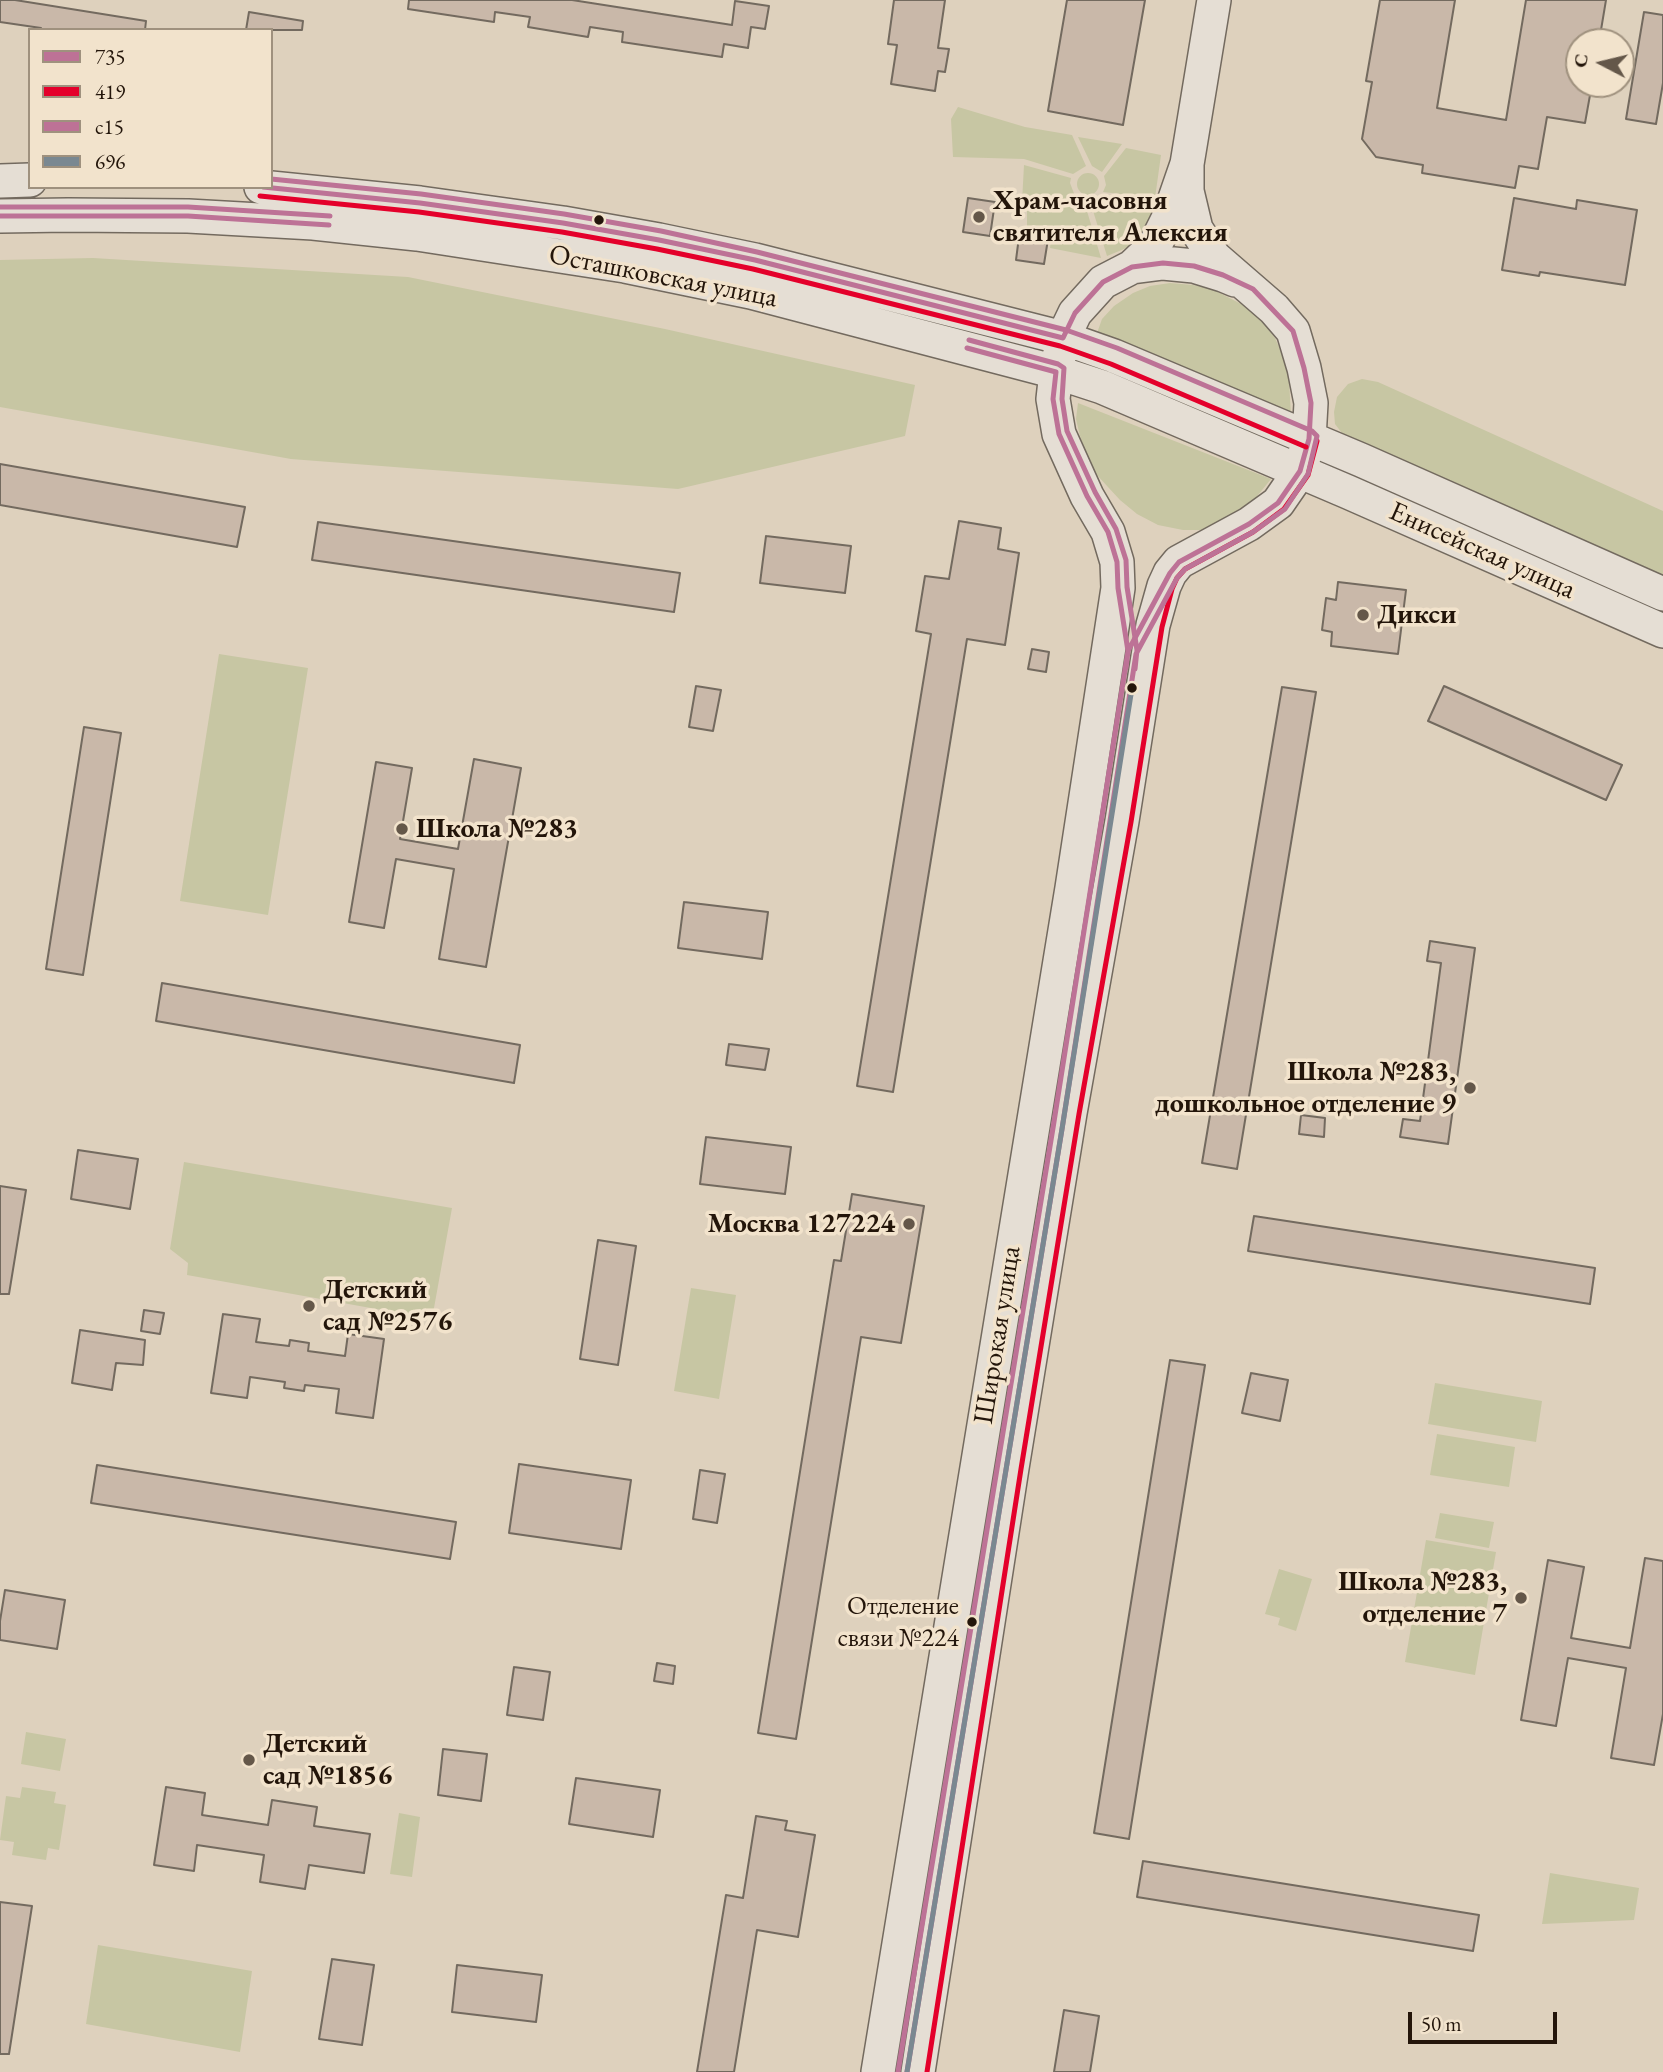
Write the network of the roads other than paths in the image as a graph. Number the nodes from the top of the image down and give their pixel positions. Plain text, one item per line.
1 (1214, 0) edge
2 (1186, 164) junction
3 (28, 180) edge
4 (0, 181) edge
5 (273, 188) edge
6 (0, 216) edge
7 (1132, 267) junction
8 (1252, 289) junction
9 (1063, 338) junction
10 (1056, 372) junction
11 (1310, 439) junction
12 (1300, 471) junction
13 (1663, 594) edge
14 (1663, 631) edge
15 (986, 1411) junction
16 (1021, 1417) junction
17 (878, 2072) edge
18 (918, 2072) edge

1 - 2 main road
2 - 7 main road
2 - 8 main road, Широкая улица
3 - 4 main road
5 - 9 main road, Осташковская улица
6 - 10 main road, Осташковская улица
7 - 8 main road
7 - 9 main road, Широкая улица
8 - 11 main road, Широкая улица
9 - 10 main road, Широкая улица
9 - 11 main road, Осташковская улица
10 - 12 main road, Осташковская улица
10 - 15 main road, Широкая улица
11 - 12 main road, Широкая улица
11 - 13 main road, Енисейская улица
12 - 14 main road, Енисейская улица
12 - 16 main road, Широкая улица
15 - 16 main road
15 - 17 main road, Широкая улица
16 - 18 main road, Широкая улица

